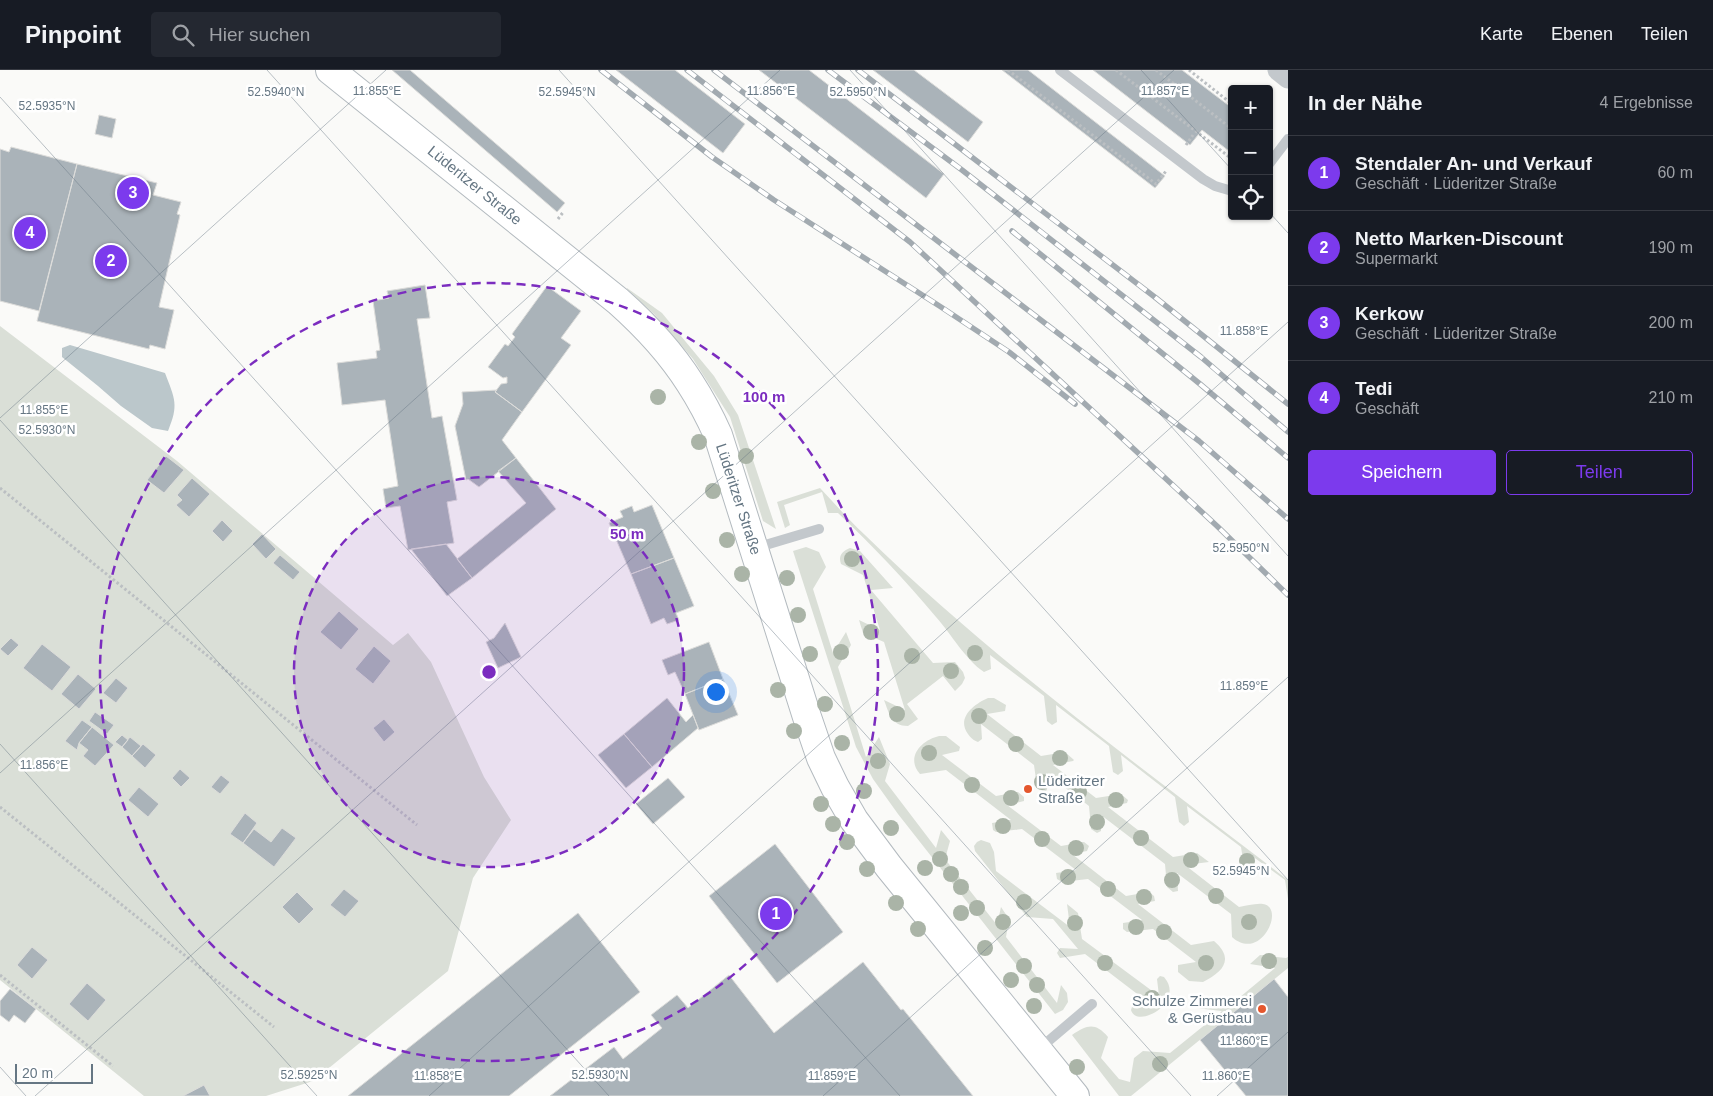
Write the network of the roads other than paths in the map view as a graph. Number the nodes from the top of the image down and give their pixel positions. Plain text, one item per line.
1 (330, 70) edge
2 (1060, 70) edge
3 (1278, 70) edge
4 (1288, 78) edge
5 (1288, 139) edge
6 (1273, 159) edge
7 (1228, 190) edge
8 (819, 529) dead end
9 (754, 548) junction
10 (1092, 1004) dead end
11 (1038, 1049) junction
12 (1075, 1096) edge

1 - 9 main road, Lüderitzer Straße
2 - 7 lane
3 - 4 street
5 - 6 lane
8 - 9 lane
9 - 11 main road, Lüderitzer Straße
10 - 11 lane
11 - 12 main road, Lüderitzer Straße

